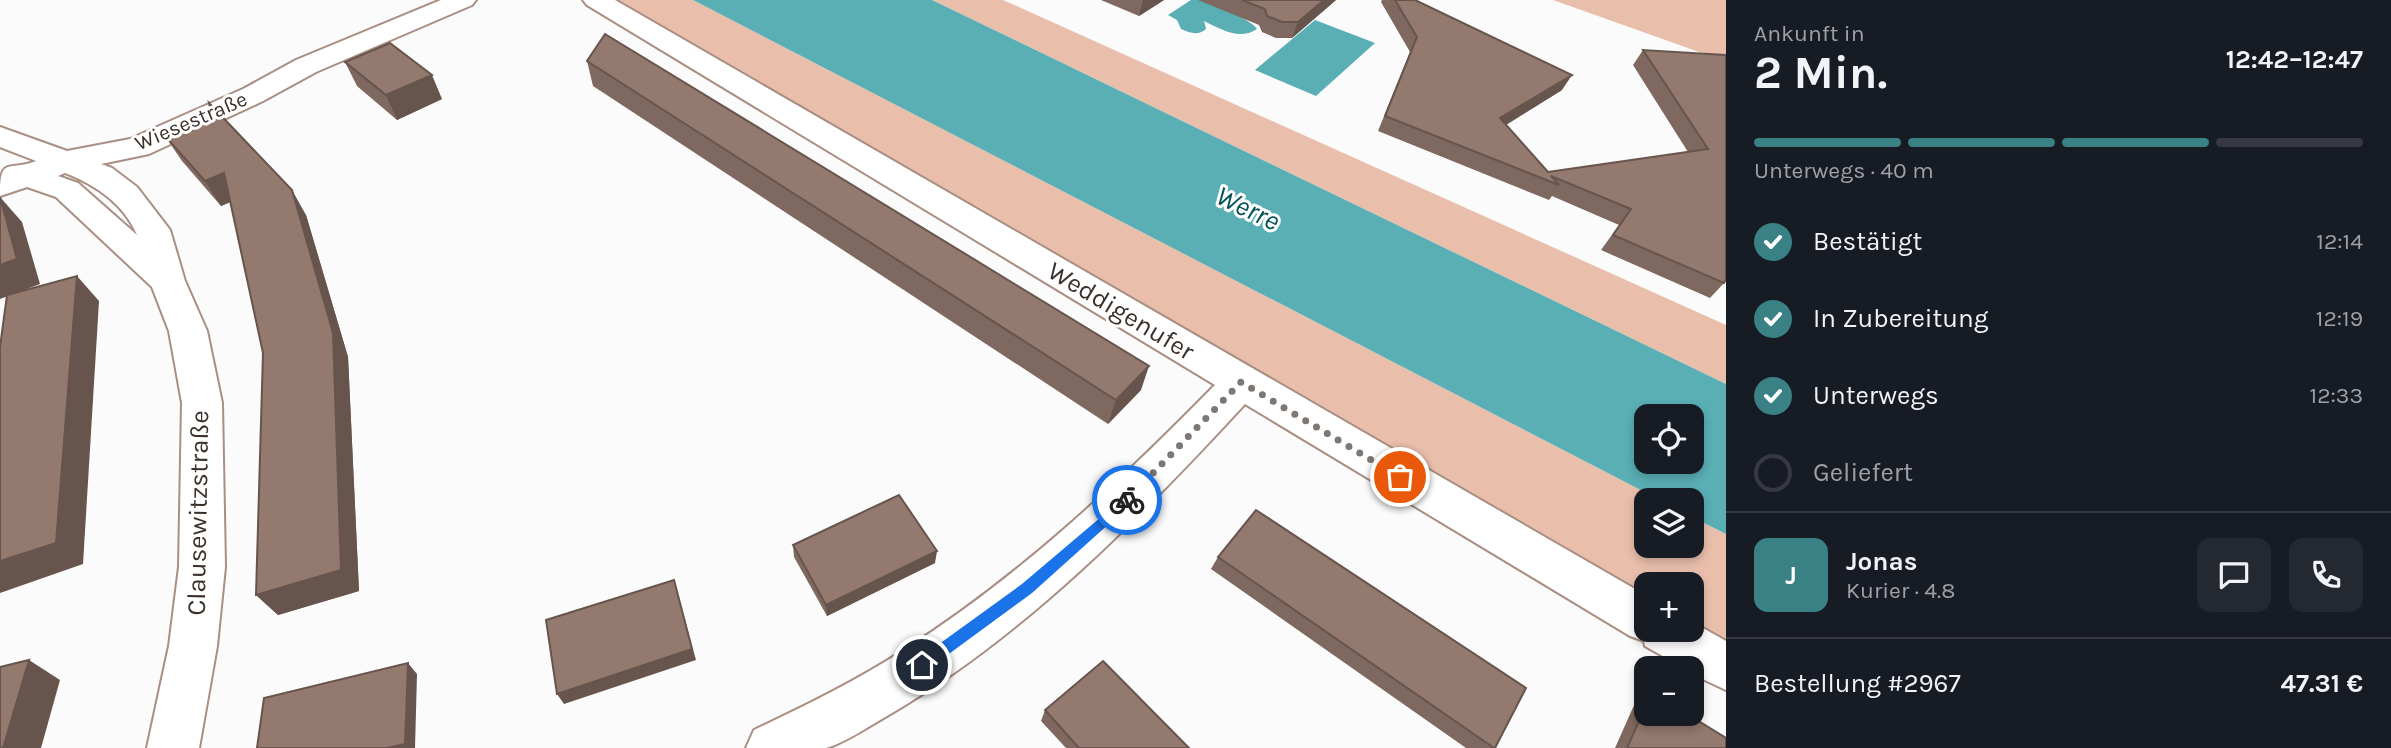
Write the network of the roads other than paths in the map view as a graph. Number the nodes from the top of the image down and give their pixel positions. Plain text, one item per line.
1 (463, 0) edge
2 (596, 0) edge
3 (0, 136) edge
4 (69, 160) junction
5 (10, 177) edge
6 (167, 281) junction
7 (1241, 382) junction
8 (1634, 613) edge
9 (1683, 642) edge
10 (1726, 667) edge
11 (173, 748) edge
12 (772, 748) edge

1 - 4 street, Wiesestraße
2 - 7 street, Weddigenufer
3 - 4 street, Wiesestraße
4 - 5 street, Wiesestraße
4 - 6 street, Clausewitzstraße
5 - 6 street, Clausewitzstraße
6 - 11 street, Clausewitzstraße
7 - 8 street, Weddigenufer
7 - 12 street
9 - 10 street

